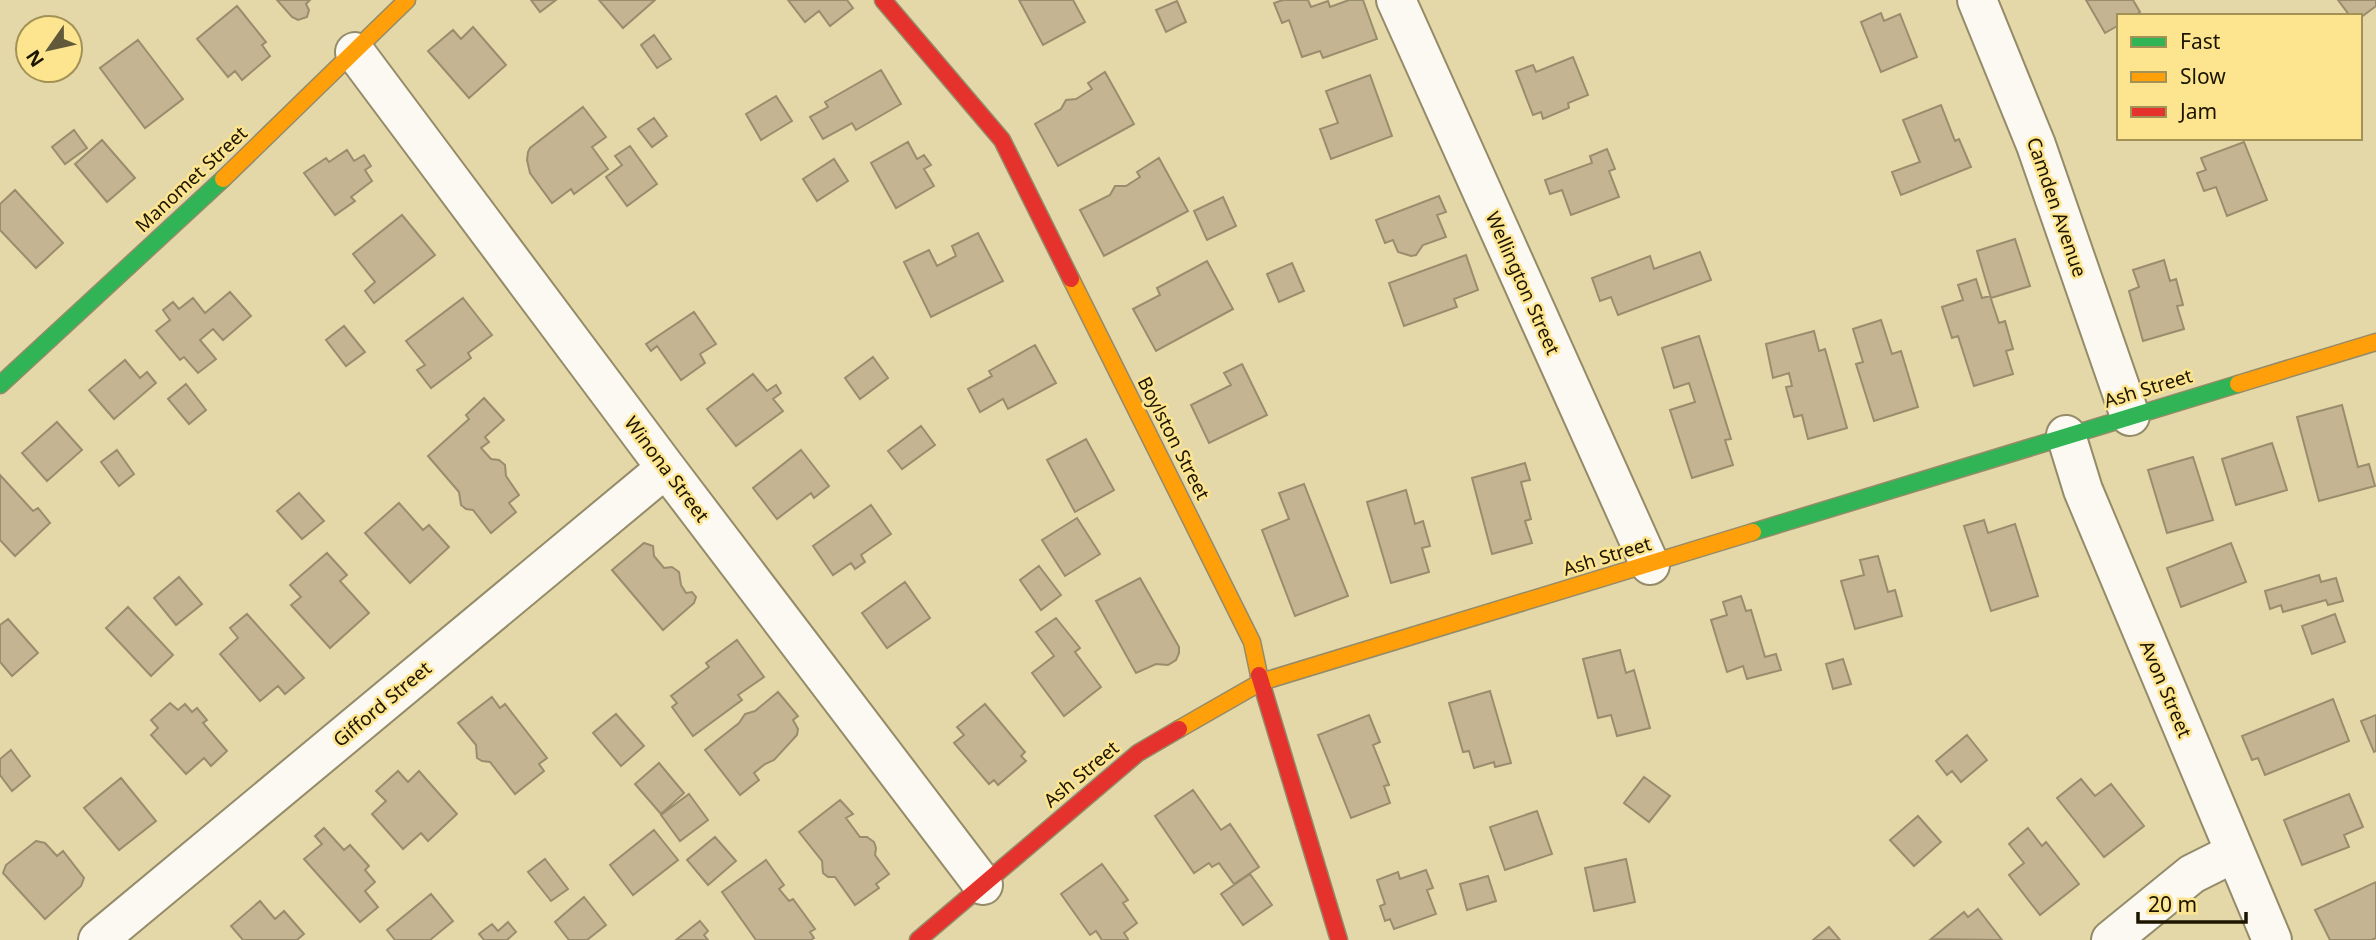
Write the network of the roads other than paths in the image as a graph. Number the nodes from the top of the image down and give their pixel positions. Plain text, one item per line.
1 (407, 0) edge
2 (883, 0) edge
3 (1396, 0) edge
4 (1977, 0) edge
5 (355, 52) junction
6 (2376, 342) edge
7 (0, 385) edge
8 (2130, 416) junction
9 (2066, 435) junction
10 (666, 467) junction
11 (1650, 565) junction
12 (1261, 682) junction
13 (2234, 853) junction
14 (983, 885) junction
15 (98, 940) edge
16 (918, 940) edge
17 (1339, 940) edge
18 (2111, 940) edge
19 (2272, 940) edge

1 - 5 street, Manomet Street
2 - 12 street, Boylston Street
3 - 11 street, Wellington Street
4 - 8 street, Camden Avenue
5 - 7 street, Manomet Street
5 - 10 street, Winona Street
6 - 8 street, Ash Street
8 - 9 street, Ash Street
9 - 11 street, Ash Street
9 - 13 street, Avon Street
10 - 14 street, Winona Street
10 - 15 street, Gifford Street
11 - 12 street, Ash Street
12 - 14 street, Ash Street
12 - 17 street, Boylston Street
13 - 18 street
13 - 19 street, Avon Street
14 - 16 street, Ash Street

